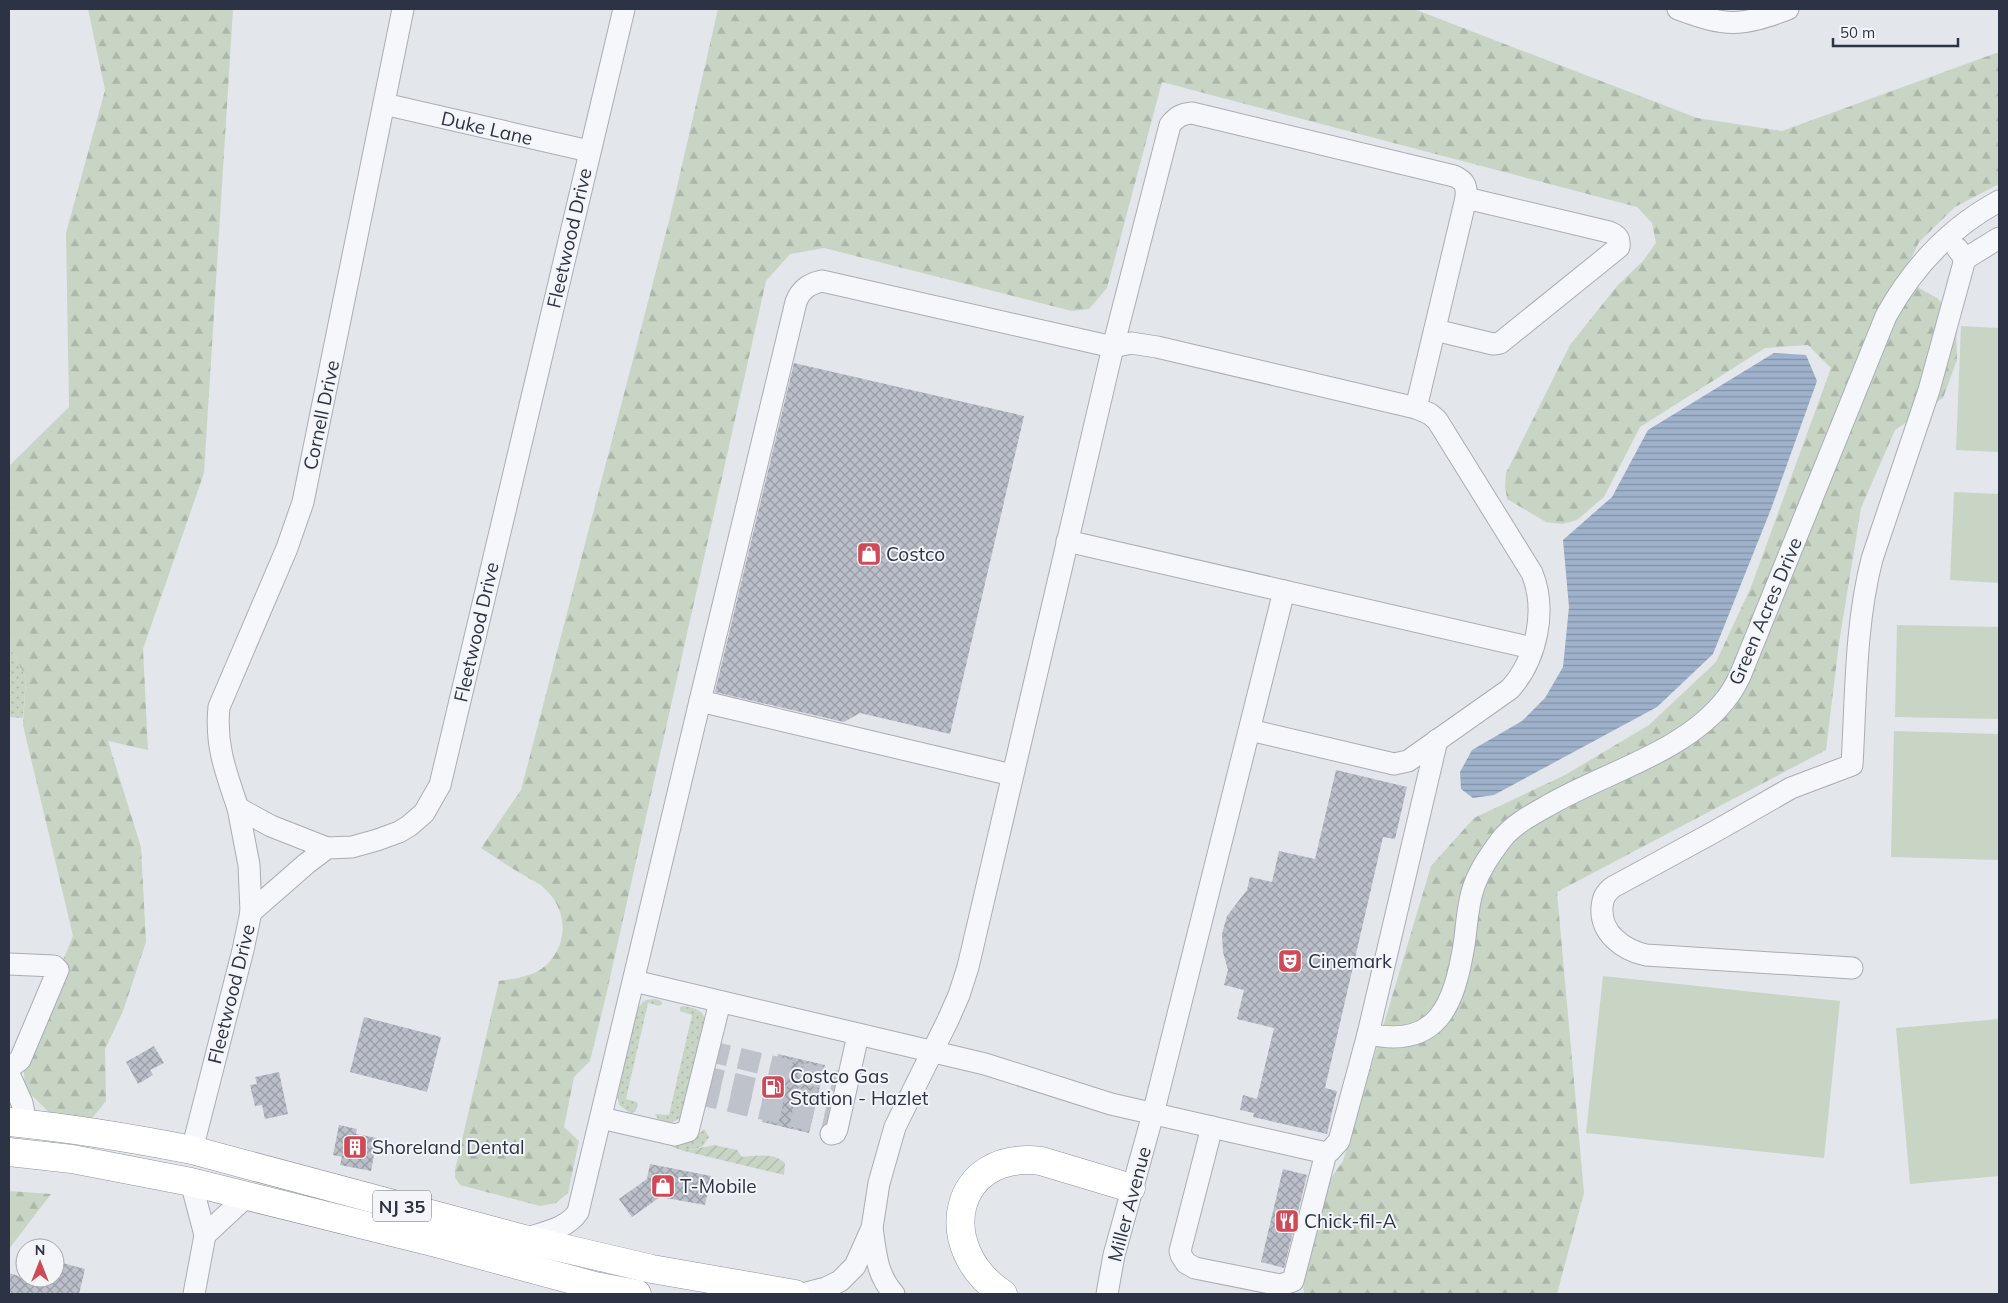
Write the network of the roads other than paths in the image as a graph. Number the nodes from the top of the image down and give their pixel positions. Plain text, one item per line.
1 (403, 9) edge
2 (624, 9) edge
3 (1678, 9) edge
4 (1788, 9) edge
5 (384, 104) junction
6 (589, 151) junction
7 (1466, 198) junction
8 (1999, 202) edge
9 (1948, 235) junction
10 (1999, 238) edge
11 (1965, 259) junction
12 (1435, 330) junction
13 (1113, 347) junction
14 (1416, 408) junction
15 (1067, 541) junction
16 (1284, 591) junction
17 (1532, 648) junction
18 (700, 701) junction
19 (1250, 730) junction
20 (1437, 740) junction
21 (1012, 775) junction
22 (238, 808) junction
23 (327, 848) junction
24 (250, 912) junction
25 (9, 964) edge
26 (1852, 968) dead end
27 (634, 981) junction
28 (720, 1002) junction
29 (1368, 1034) junction
30 (858, 1035) junction
31 (932, 1053) junction
32 (9, 1068) edge
33 (9, 1074) edge
34 (1153, 1114) junction
35 (601, 1118) junction
36 (18, 1122) edge
37 (1212, 1127) junction
38 (831, 1134) dead end
39 (192, 1150) junction
40 (9, 1152) edge
41 (1326, 1153) junction
42 (191, 1182) junction
43 (1132, 1188) junction
44 (247, 1196) junction
45 (872, 1228) junction
46 (205, 1235) junction
47 (524, 1239) junction
48 (194, 1294) edge
49 (637, 1294) edge
50 (795, 1294) edge
51 (803, 1294) edge
52 (894, 1294) edge
53 (1003, 1294) edge
54 (1107, 1294) edge

1 - 5 street, Cornell Drive
2 - 6 street, Fleetwood Drive
3 - 4 street
5 - 6 street, Duke Lane
5 - 22 street, Cornell Drive
6 - 23 street, Fleetwood Drive
7 - 12 street
7 - 12 street
7 - 13 street
8 - 9 street, Green Acres Drive
9 - 11 street
9 - 29 street, Green Acres Drive
10 - 11 street
11 - 26 street
12 - 14 street
13 - 14 street
13 - 15 street
13 - 18 street
14 - 17 street
15 - 16 street
15 - 21 street
16 - 17 street
16 - 19 street, Miller Avenue
17 - 20 street
18 - 21 street
18 - 27 street
19 - 20 street
19 - 34 street, Miller Avenue
20 - 29 street
21 - 31 street
22 - 23 street
22 - 24 street, Cornell Drive
23 - 24 street, Fleetwood Drive
24 - 39 street, Fleetwood Drive
25 - 32 street
27 - 28 street
27 - 35 street
28 - 30 street
28 - 35 street
29 - 41 street
30 - 31 street
30 - 38 street
31 - 34 street
31 - 45 street
33 - 36 street
34 - 37 street
34 - 43 street, Miller Avenue
35 - 47 street
36 - 39 highway, NJ 35
37 - 41 street
37 - 41 street
39 - 47 highway, NJ 35
40 - 42 highway, NJ 35
42 - 44 highway, NJ 35
42 - 46 street
43 - 53 highway
43 - 54 street, Miller Avenue
44 - 46 street
44 - 49 highway, NJ 35
45 - 51 street
45 - 52 street
46 - 48 street
47 - 50 highway, NJ 35

